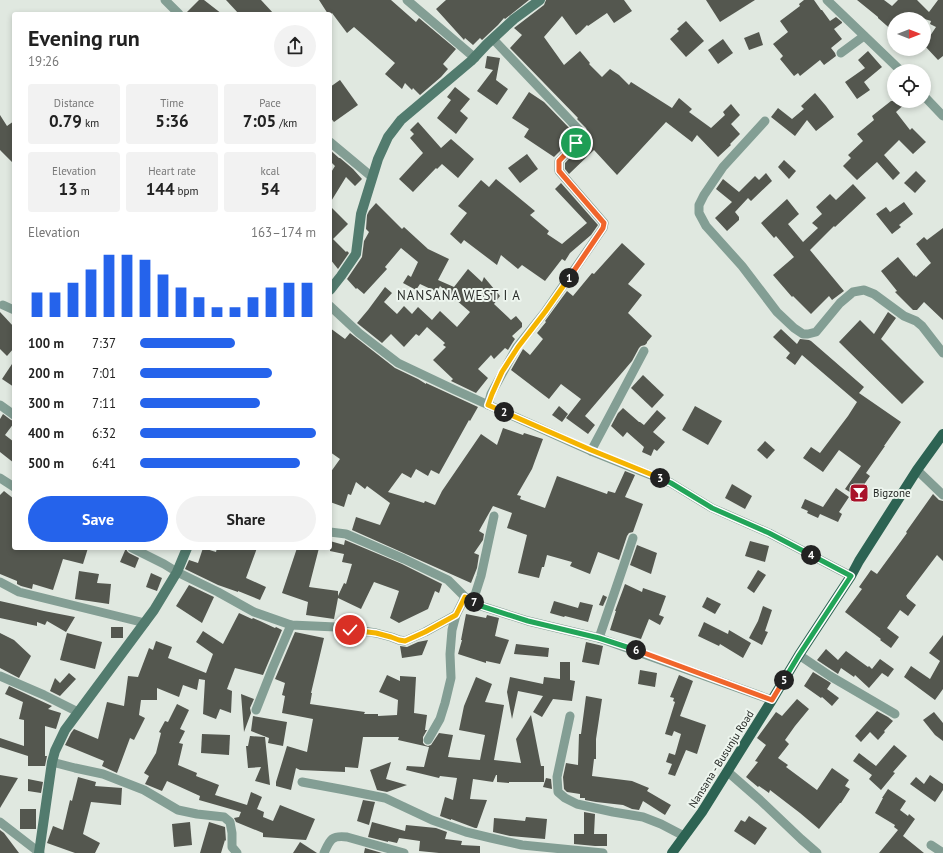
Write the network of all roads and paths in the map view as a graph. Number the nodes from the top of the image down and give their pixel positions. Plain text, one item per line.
1 (165, 0) edge
2 (407, 0) edge
3 (540, 0) edge
4 (827, 0) edge
5 (177, 12) edge
6 (864, 36) junction
7 (493, 39) junction
8 (842, 53) dead end
9 (475, 58) junction
10 (894, 64) edge
11 (931, 103) edge
12 (943, 116) edge
13 (765, 121) dead end
14 (332, 144) edge
15 (372, 177) junction
16 (332, 287) edge
17 (3, 305) dead end
18 (332, 308) edge
19 (12, 309) edge
20 (644, 351) dead end
21 (943, 354) edge
22 (0, 405) edge
23 (488, 405) junction
24 (12, 414) edge
25 (943, 434) edge
26 (591, 450) junction
27 (917, 470) junction
28 (0, 478) edge
29 (12, 486) edge
30 (943, 495) edge
31 (494, 516) dead end
32 (332, 532) edge
33 (632, 538) dead end
34 (136, 550) edge
35 (186, 550) edge
36 (177, 572) junction
37 (851, 576) junction
38 (0, 582) edge
39 (469, 599) junction
40 (456, 615) junction
41 (145, 623) junction
42 (291, 625) junction
43 (599, 638) junction
44 (799, 655) junction
45 (0, 676) edge
46 (772, 700) junction
47 (256, 710) dead end
48 (78, 712) junction
49 (895, 714) dead end
50 (570, 716) dead end
51 (428, 740) dead end
52 (52, 762) junction
53 (728, 772) junction
54 (302, 782) dead end
55 (0, 822) edge
56 (684, 836) junction
57 (931, 844) dead end
58 (943, 852) edge
59 (39, 853) edge
60 (237, 853) edge
61 (324, 853) edge
62 (404, 853) edge
63 (603, 853) edge
64 (672, 853) edge
65 (817, 853) edge

1 - 5 street
2 - 9 street
3 - 7 street
4 - 6 street
6 - 8 street
6 - 10 street
7 - 9 street
7 - 23 street
9 - 15 street
11 - 12 street
13 - 21 street
14 - 15 street
15 - 16 street
17 - 19 street
18 - 23 street
20 - 26 street
22 - 24 street
23 - 26 street
25 - 27 main road, Nansana - Busunju Road
26 - 37 street
27 - 30 street
27 - 37 main road, Nansana - Busunju Road
28 - 29 street
31 - 39 street
32 - 39 street
33 - 43 street
34 - 36 street
35 - 36 street
36 - 41 street
36 - 42 street
37 - 44 main road, Nansana - Busunju Road
38 - 41 street
39 - 40 street
39 - 43 street
40 - 42 street
40 - 51 street
41 - 48 street
42 - 47 street
43 - 46 street
44 - 46 main road, Nansana - Busunju Road
44 - 49 street
45 - 48 street
46 - 53 main road, Nansana - Busunju Road
48 - 52 street
50 - 56 street
52 - 59 street
52 - 60 street
53 - 56 main road, Nansana - Busunju Road
53 - 65 street
54 - 63 street
55 - 59 street
56 - 64 main road, Nansana - Busunju Road
57 - 58 street
61 - 62 street

